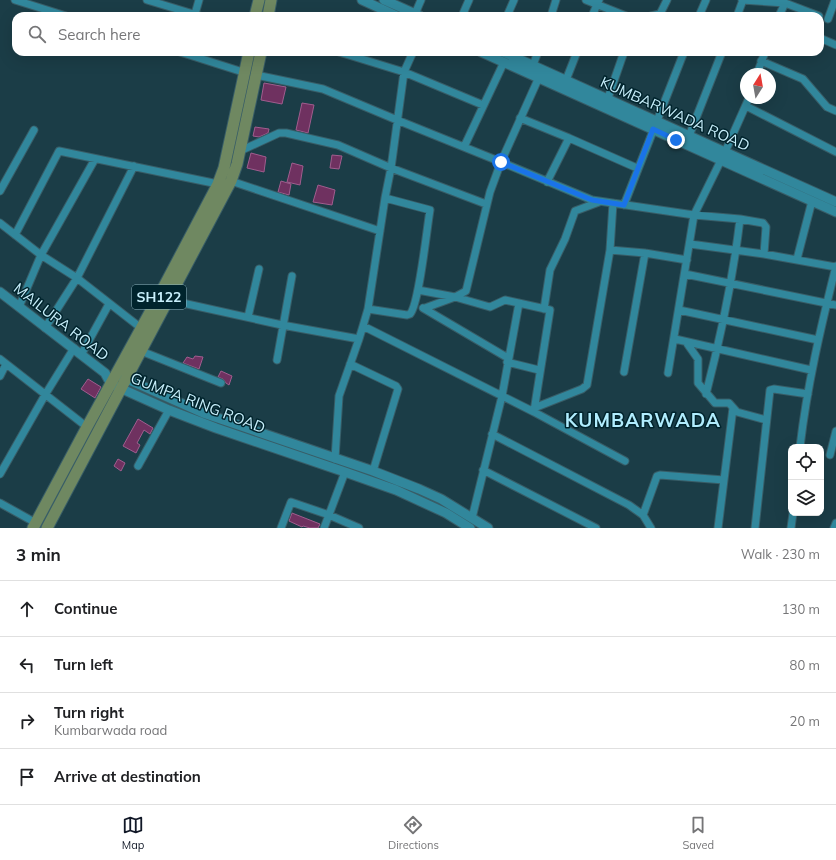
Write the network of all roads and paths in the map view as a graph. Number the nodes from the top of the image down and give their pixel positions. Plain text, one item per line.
1 (16, 0) edge
2 (147, 0) edge
3 (199, 0) edge
4 (259, 0) edge
5 (271, 0) edge
6 (362, 0) edge
7 (384, 0) edge
8 (421, 0) edge
9 (469, 0) edge
10 (514, 0) edge
11 (556, 0) edge
12 (586, 0) edge
13 (666, 0) edge
14 (706, 0) edge
15 (742, 0) edge
16 (835, 0) edge
17 (598, 2) edge
18 (789, 3) edge
19 (54, 12) edge
20 (188, 12) edge
21 (198, 12) edge
22 (256, 12) edge
23 (269, 12) edge
24 (388, 12) edge
25 (411, 12) edge
26 (419, 12) edge
27 (464, 12) edge
28 (509, 12) edge
29 (552, 12) edge
30 (594, 12) edge
31 (618, 12) edge
32 (661, 12) edge
33 (701, 12) edge
34 (738, 12) edge
35 (782, 12) edge
36 (810, 12) edge
37 (824, 18) edge
38 (828, 19) junction
39 (836, 22) edge
40 (824, 40) edge
41 (836, 45) edge
42 (193, 56) edge
43 (249, 56) edge
44 (259, 56) edge
45 (352, 56) edge
46 (411, 56) edge
47 (490, 56) edge
48 (512, 56) edge
49 (536, 56) edge
50 (575, 56) edge
51 (623, 56) edge
52 (682, 56) edge
53 (720, 56) edge
54 (764, 56) edge
55 (762, 61) junction
56 (504, 62) junction
57 (533, 65) junction
58 (759, 68) edge
59 (404, 72) junction
60 (540, 73) junction
61 (251, 74) junction
62 (566, 80) junction
63 (608, 98) junction
64 (483, 105) junction
65 (746, 106) joint
66 (836, 111) edge
67 (520, 118) junction
68 (397, 120) junction
69 (655, 125) junction
70 (34, 130) dead end
71 (689, 136) junction
72 (569, 138) junction
73 (464, 147) junction
74 (240, 151) junction
75 (836, 151) edge
76 (723, 156) junction
77 (95, 158) junction
78 (501, 162) junction
79 (134, 166) junction
80 (391, 168) junction
81 (637, 168) junction
82 (231, 181) junction
83 (547, 182) junction
84 (218, 184) junction
85 (0, 191) edge
86 (385, 198) junction
87 (600, 201) junction
88 (812, 201) junction
89 (836, 202) edge
90 (613, 203) junction
91 (486, 204) junction
92 (624, 205) junction
93 (836, 212) edge
94 (694, 215) junction
95 (740, 219) junction
96 (0, 223) edge
97 (380, 231) junction
98 (15, 235) junction
99 (690, 244) junction
100 (610, 250) junction
101 (736, 250) junction
102 (645, 253) junction
103 (764, 254) junction
104 (41, 255) junction
105 (797, 259) junction
106 (688, 260) junction
107 (836, 267) edge
108 (259, 269) dead end
109 (685, 274) junction
110 (292, 276) dead end
111 (77, 278) junction
112 (731, 283) junction
113 (418, 290) junction
114 (0, 292) edge
115 (455, 297) junction
116 (169, 300) junction
117 (518, 303) junction
118 (826, 303) junction
119 (109, 304) junction
120 (415, 305) junction
121 (836, 305) edge
122 (19, 307) junction
123 (425, 308) junction
124 (368, 309) junction
125 (544, 309) junction
126 (679, 310) junction
127 (248, 318) junction
128 (724, 320) junction
129 (282, 325) junction
130 (363, 326) junction
131 (45, 328) junction
132 (141, 328) junction
133 (359, 339) junction
134 (675, 339) junction
135 (818, 340) junction
136 (685, 342) junction
137 (718, 350) junction
138 (141, 351) junction
139 (77, 352) junction
140 (277, 360) dead end
141 (508, 360) junction
142 (3, 362) edge
143 (350, 364) junction
144 (539, 370) junction
145 (811, 370) junction
146 (624, 372) dead end
147 (668, 373) dead end
148 (0, 376) edge
149 (116, 380) junction
150 (221, 383) dead end
151 (706, 394) junction
152 (808, 394) junction
153 (45, 395) junction
154 (502, 396) junction
155 (733, 408) junction
156 (169, 410) junction
157 (534, 410) junction
158 (766, 420) junction
159 (86, 427) junction
160 (836, 431) edge
161 (492, 434) junction
162 (800, 444) edge
163 (830, 455) dead end
164 (335, 459) junction
165 (625, 461) dead end
166 (138, 466) dead end
167 (483, 470) junction
168 (373, 471) junction
169 (345, 472) junction
170 (0, 474) edge
171 (724, 480) junction
172 (0, 503) edge
173 (329, 515) junction
174 (643, 515) junction
175 (792, 516) edge
176 (472, 518) junction
177 (836, 523) edge
178 (456, 524) edge
179 (35, 526) edge
180 (47, 528) edge
181 (281, 528) edge
182 (324, 528) edge
183 (359, 528) edge
184 (470, 528) edge
185 (488, 528) edge
186 (596, 528) edge
187 (651, 528) edge
188 (718, 528) edge
189 (754, 528) edge
190 (791, 528) edge
191 (834, 528) edge

1 - 19 street
2 - 20 street
3 - 21 street
4 - 22 main road
5 - 23 main road
6 - 24 street
7 - 25 street
8 - 26 street
9 - 27 street
10 - 28 street
11 - 29 street
12 - 17 street
13 - 32 street
14 - 33 street
15 - 18 street
15 - 34 street
16 - 38 street
17 - 30 street
17 - 31 street
18 - 35 street
18 - 36 street
37 - 38 street
38 - 39 street
40 - 41 street
42 - 61 street
43 - 61 main road, SH122
44 - 61 main road
45 - 59 street
46 - 59 street
47 - 56 street, KUMBARWADA ROAD
48 - 57 street, KUMBARWADA ROAD
49 - 57 street
50 - 62 street
51 - 63 street
52 - 69 street
53 - 71 street
54 - 55 street
55 - 58 street
55 - 66 street
56 - 60 street, KUMBARWADA ROAD
56 - 64 street
57 - 60 street, KUMBARWADA ROAD
59 - 64 street
59 - 68 street
60 - 62 street, KUMBARWADA ROAD
60 - 67 street
60 - 69 street, KUMBARWADA ROAD
61 - 68 street
61 - 74 main road
61 - 84 main road, SH122
62 - 63 street, KUMBARWADA ROAD
63 - 69 street, KUMBARWADA ROAD
64 - 73 street
65 - 75 street
65 - 76 street
67 - 72 street
67 - 78 street
68 - 73 street
68 - 80 street
69 - 71 street, KUMBARWADA ROAD
69 - 76 street, KUMBARWADA ROAD
69 - 81 street
70 - 85 street
71 - 76 street, KUMBARWADA ROAD
72 - 81 street
72 - 83 street
73 - 78 street
74 - 80 street
74 - 82 main road
76 - 88 street, KUMBARWADA ROAD
76 - 89 street, KUMBARWADA ROAD
76 - 94 street
77 - 79 street
77 - 98 street
77 - 104 street
78 - 83 street
78 - 91 street
79 - 84 street
79 - 111 street
80 - 86 street
80 - 91 street
81 - 92 street
82 - 97 street
82 - 116 main road
83 - 87 street
84 - 132 main road, SH122
86 - 97 street
86 - 113 street
87 - 90 street
87 - 125 street
88 - 93 street, KUMBARWADA ROAD
88 - 105 street
90 - 92 street
90 - 100 street
91 - 115 street
92 - 94 street
94 - 95 street
94 - 99 street
95 - 101 street
95 - 103 street
96 - 98 street
97 - 124 street
98 - 104 street
99 - 101 street
99 - 106 street
100 - 102 street
100 - 157 street
101 - 103 street
101 - 112 street
102 - 106 street
102 - 146 street
103 - 105 street
104 - 111 street
104 - 122 street
105 - 107 street
106 - 109 street
107 - 118 street
108 - 127 street
109 - 112 street
109 - 126 street
110 - 129 street
111 - 119 street
111 - 131 street
112 - 118 street
112 - 128 street
113 - 115 street
113 - 120 street
114 - 122 street, MAILURA ROAD
115 - 117 street
115 - 123 street
116 - 127 street
116 - 138 main road
117 - 125 street
117 - 141 street
118 - 121 street
118 - 135 street
119 - 132 street
119 - 139 street
120 - 123 street
120 - 124 street
122 - 131 street, MAILURA ROAD
123 - 141 street
124 - 130 street
125 - 144 street
126 - 128 street
126 - 134 street
127 - 129 street
128 - 135 street
128 - 137 street
129 - 133 street
129 - 140 street
130 - 133 street
130 - 154 street
131 - 139 street, MAILURA ROAD
132 - 149 main road, SH122
133 - 143 street
134 - 136 street
134 - 147 street
135 - 145 street
136 - 137 street
136 - 151 street
137 - 145 street
137 - 151 street
138 - 149 main road
138 - 150 street
139 - 149 street, MAILURA ROAD
139 - 153 street
141 - 144 street
141 - 154 street
142 - 148 street
142 - 153 street
143 - 164 street
143 - 168 street
144 - 157 street
145 - 152 street
149 - 156 street, GUMPA RING ROAD
149 - 159 main road, SH122
149 - 164 street, GUMPA RING ROAD
149 - 180 main road
151 - 155 street
152 - 158 street
152 - 162 street
153 - 159 street
153 - 170 street
154 - 157 street
154 - 161 street
155 - 158 street
155 - 171 street
156 - 166 street
156 - 169 street, GUMPA RING ROAD
157 - 165 street
158 - 189 street
159 - 179 main road, SH122
160 - 163 street
161 - 167 street
161 - 174 street
164 - 168 street, GUMPA RING ROAD
167 - 176 street
167 - 186 street
168 - 176 street, GUMPA RING ROAD
169 - 173 street
169 - 178 street, GUMPA RING ROAD
171 - 174 street
171 - 188 street
172 - 179 street
173 - 181 street
173 - 182 street
173 - 183 street
174 - 187 street
175 - 190 street
176 - 185 street, GUMPA RING ROAD
177 - 191 street
178 - 184 street, GUMPA RING ROAD

